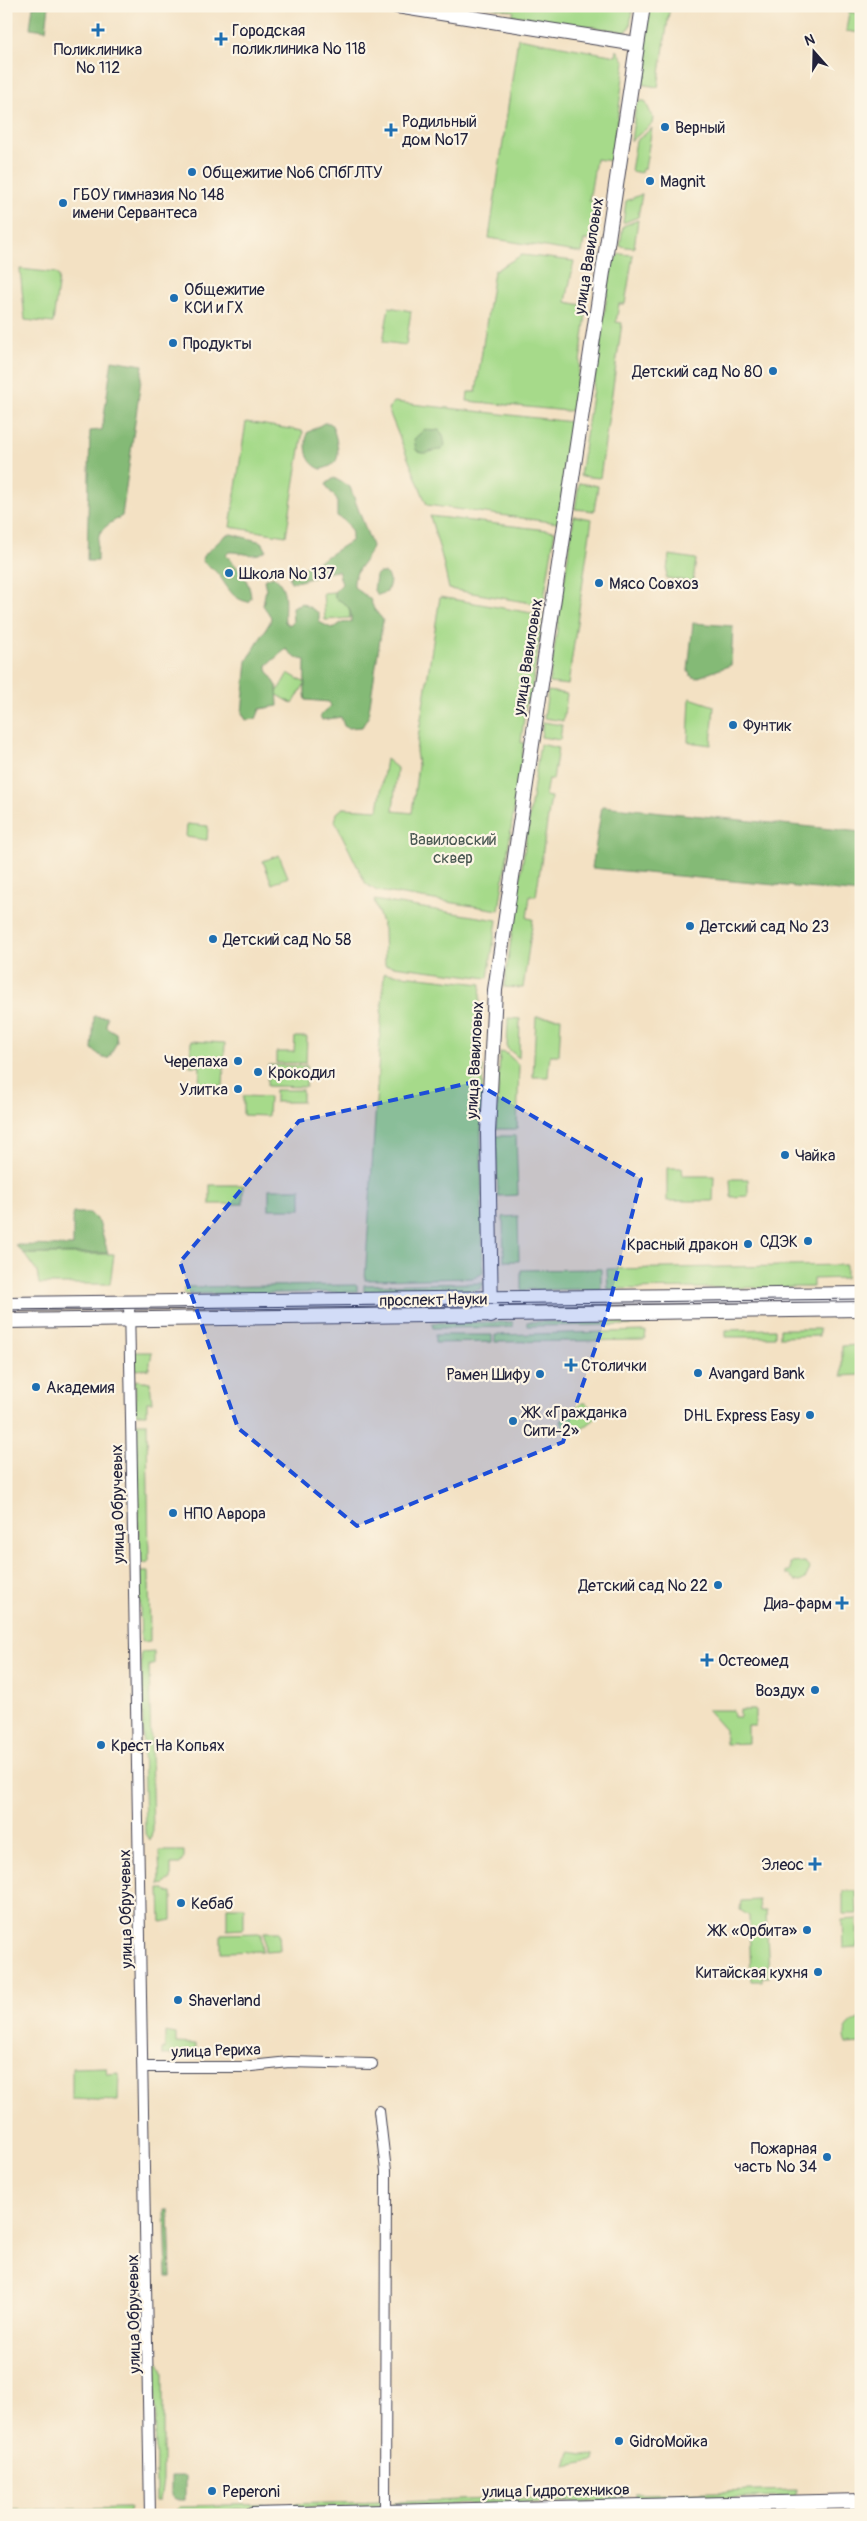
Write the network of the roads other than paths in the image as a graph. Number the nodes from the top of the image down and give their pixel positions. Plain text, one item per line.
1 (397, 6) edge
2 (643, 6) edge
3 (637, 44) junction
4 (861, 1294) edge
5 (491, 1298) junction
6 (129, 1303) junction
7 (6, 1304) edge
8 (861, 1309) edge
9 (492, 1316) junction
10 (129, 1320) junction
11 (6, 1321) edge
12 (372, 2064) dead end
13 (143, 2067) junction
14 (379, 2111) dead end
15 (861, 2500) edge
16 (861, 2509) edge
17 (385, 2513) edge
18 (150, 2515) edge
19 (252, 2515) edge
20 (635, 2515) edge

1 - 3 street
2 - 3 street, улица Вавиловых
3 - 5 street, улица Вавиловых
4 - 5 street, проспект Науки
5 - 6 street, проспект Науки
5 - 9 street, улица Вавиловых
6 - 7 street, проспект Науки
6 - 10 street, улица Обручевых
8 - 9 street, проспект Науки
9 - 10 street, проспект Науки
10 - 11 street, проспект Науки
10 - 13 street, улица Обручевых
12 - 13 street, улица Рериха
13 - 18 street, улица Обручевых
14 - 17 street
15 - 17 street, улица Гидротехников
16 - 20 street, улица Гидротехников
17 - 19 street, улица Гидротехников

